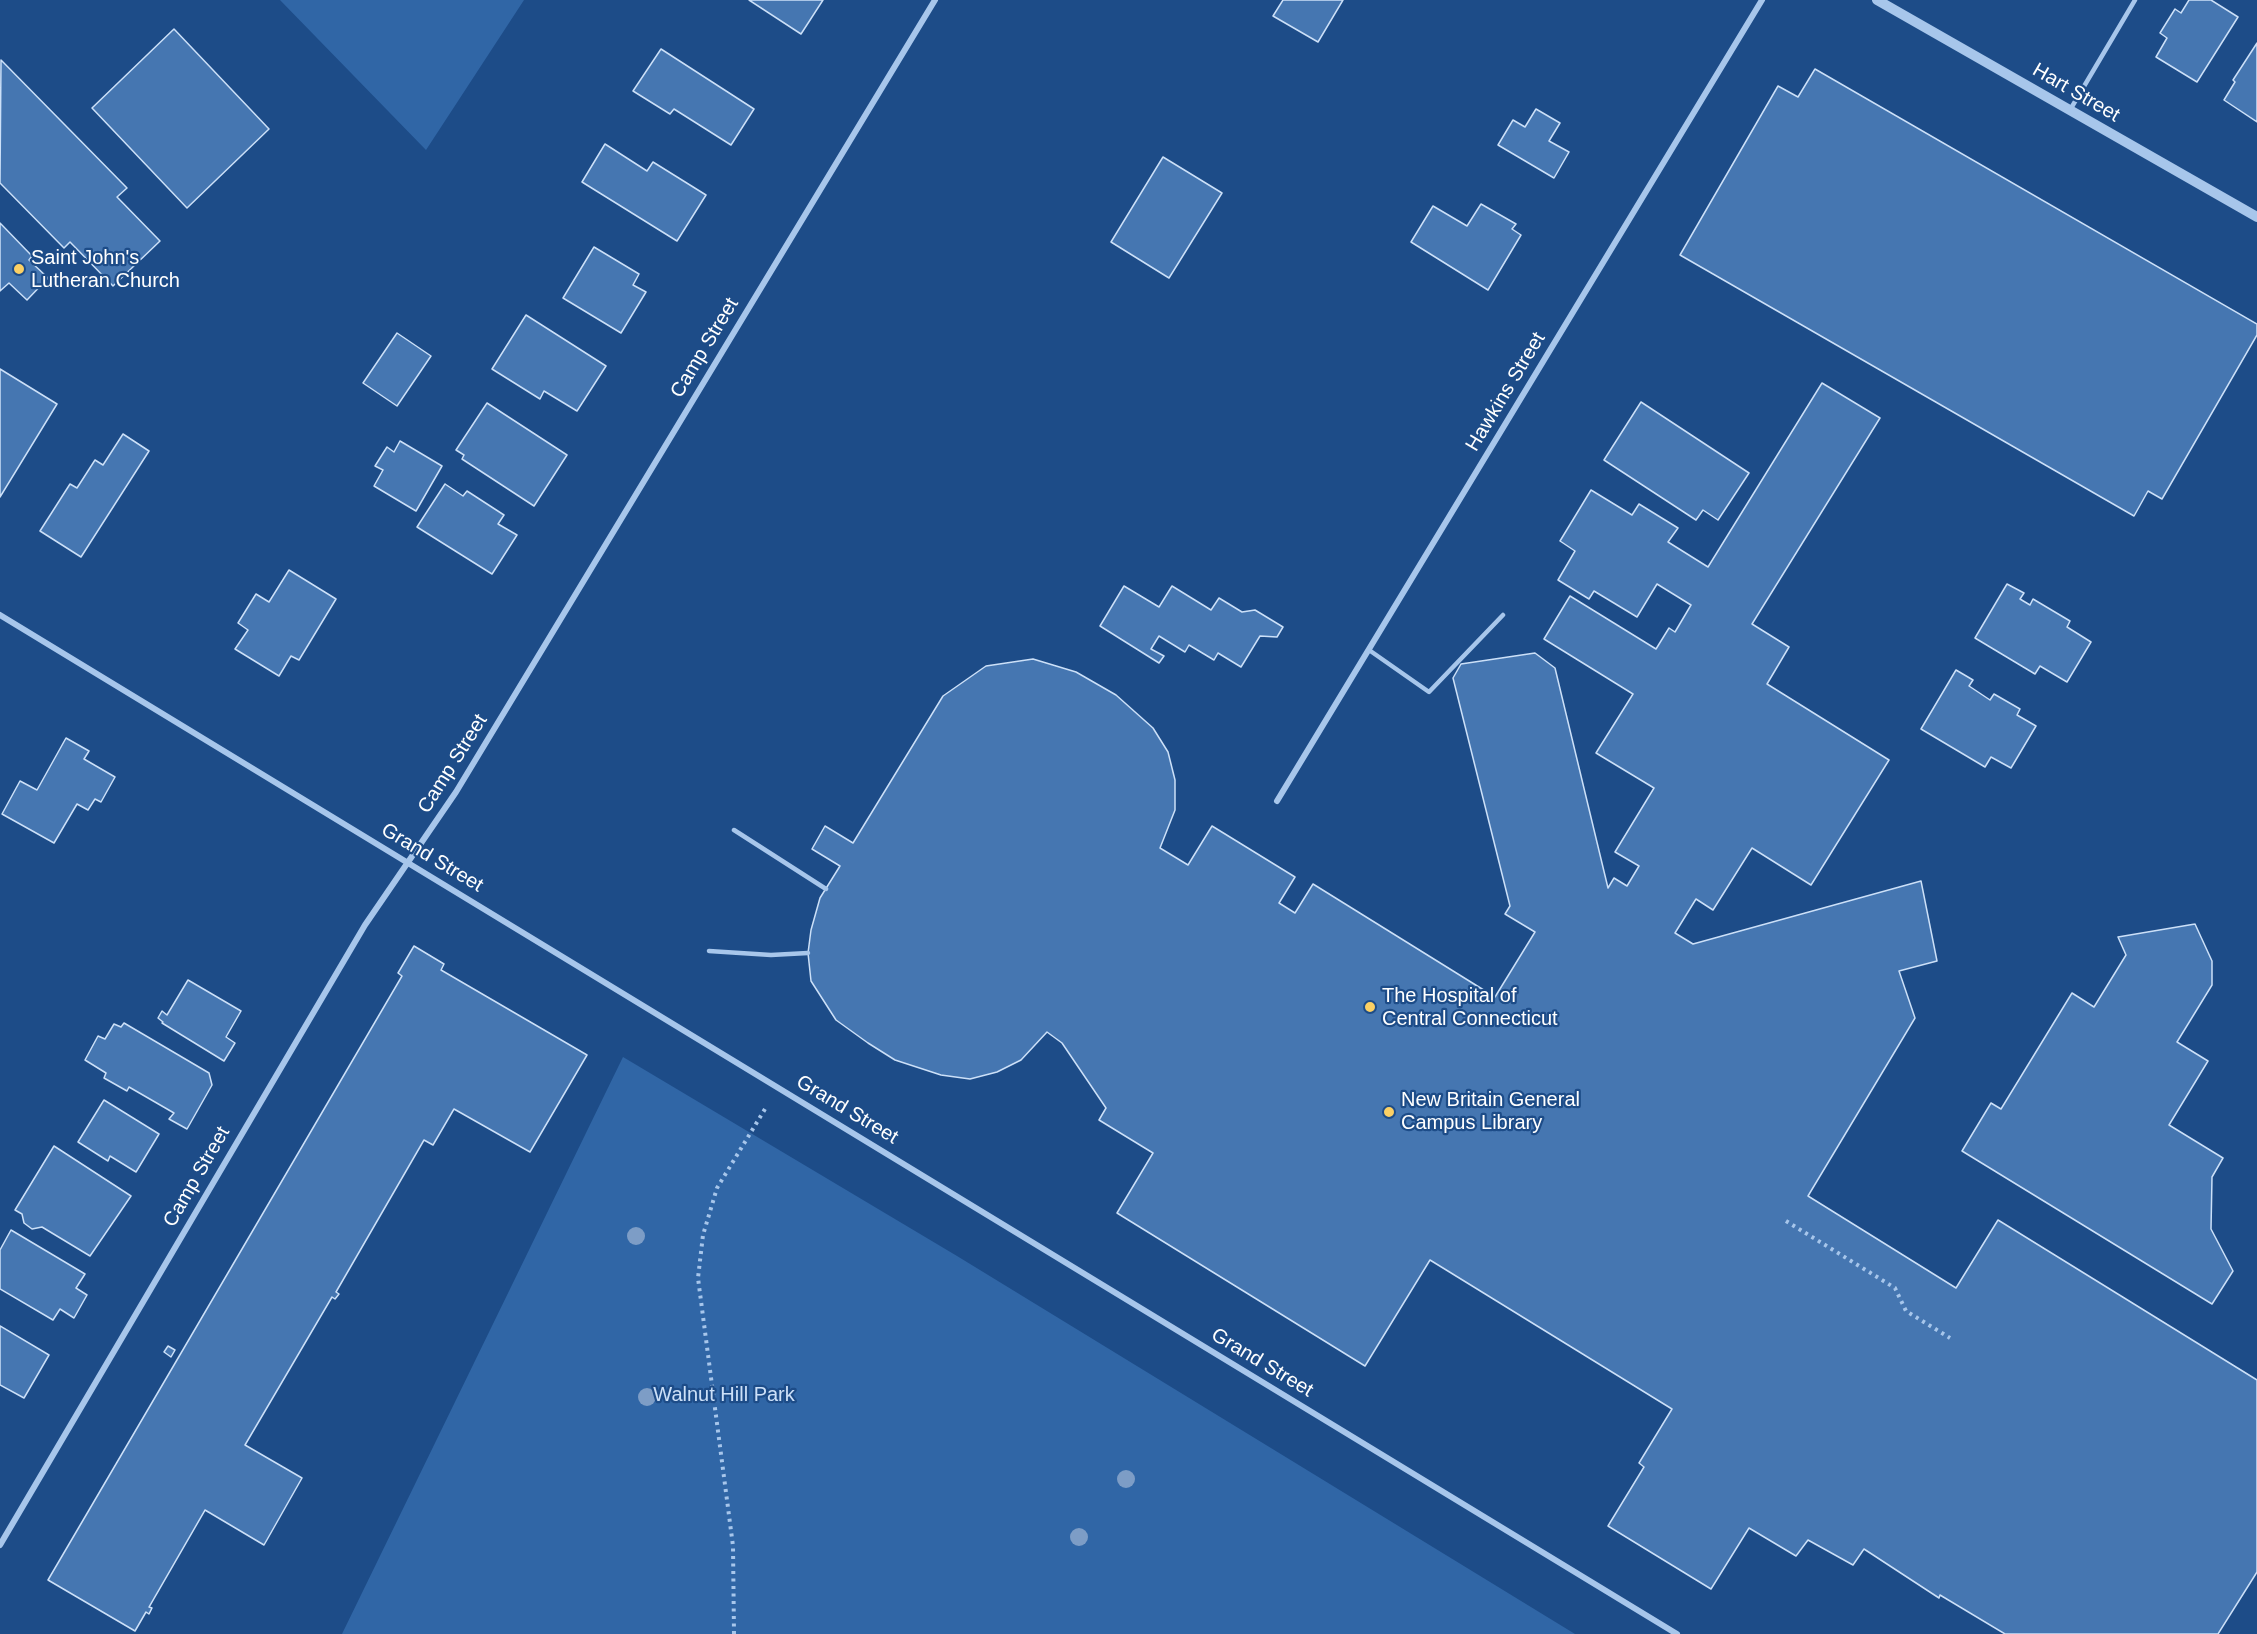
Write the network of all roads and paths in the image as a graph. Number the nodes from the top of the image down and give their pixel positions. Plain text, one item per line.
1 (935, 0) edge
2 (1762, 0) edge
3 (1877, 0) edge
4 (2135, 0) edge
5 (2070, 110) junction
6 (2257, 217) edge
7 (0, 615) edge
8 (1503, 615) dead end
9 (1369, 650) junction
10 (1278, 801) dead end
11 (734, 830) dead end
12 (407, 862) junction
13 (825, 888) dead end
14 (709, 951) dead end
15 (808, 953) dead end
16 (779, 1088) junction
17 (1786, 1221) dead end
18 (1950, 1338) dead end
19 (0, 1545) edge
20 (734, 1634) edge
21 (1677, 1634) edge

1 - 12 street, Camp Street
2 - 9 street, Hawkins Street
3 - 5 street, Hart Street
4 - 5 lane
5 - 6 street, Hart Street
7 - 12 street, Grand Street
8 - 9 lane
9 - 10 street, Hawkins Street
11 - 13 lane
12 - 16 street, Grand Street
12 - 19 street, Camp Street
14 - 15 lane
16 - 20 path
16 - 21 street, Grand Street
17 - 18 path

